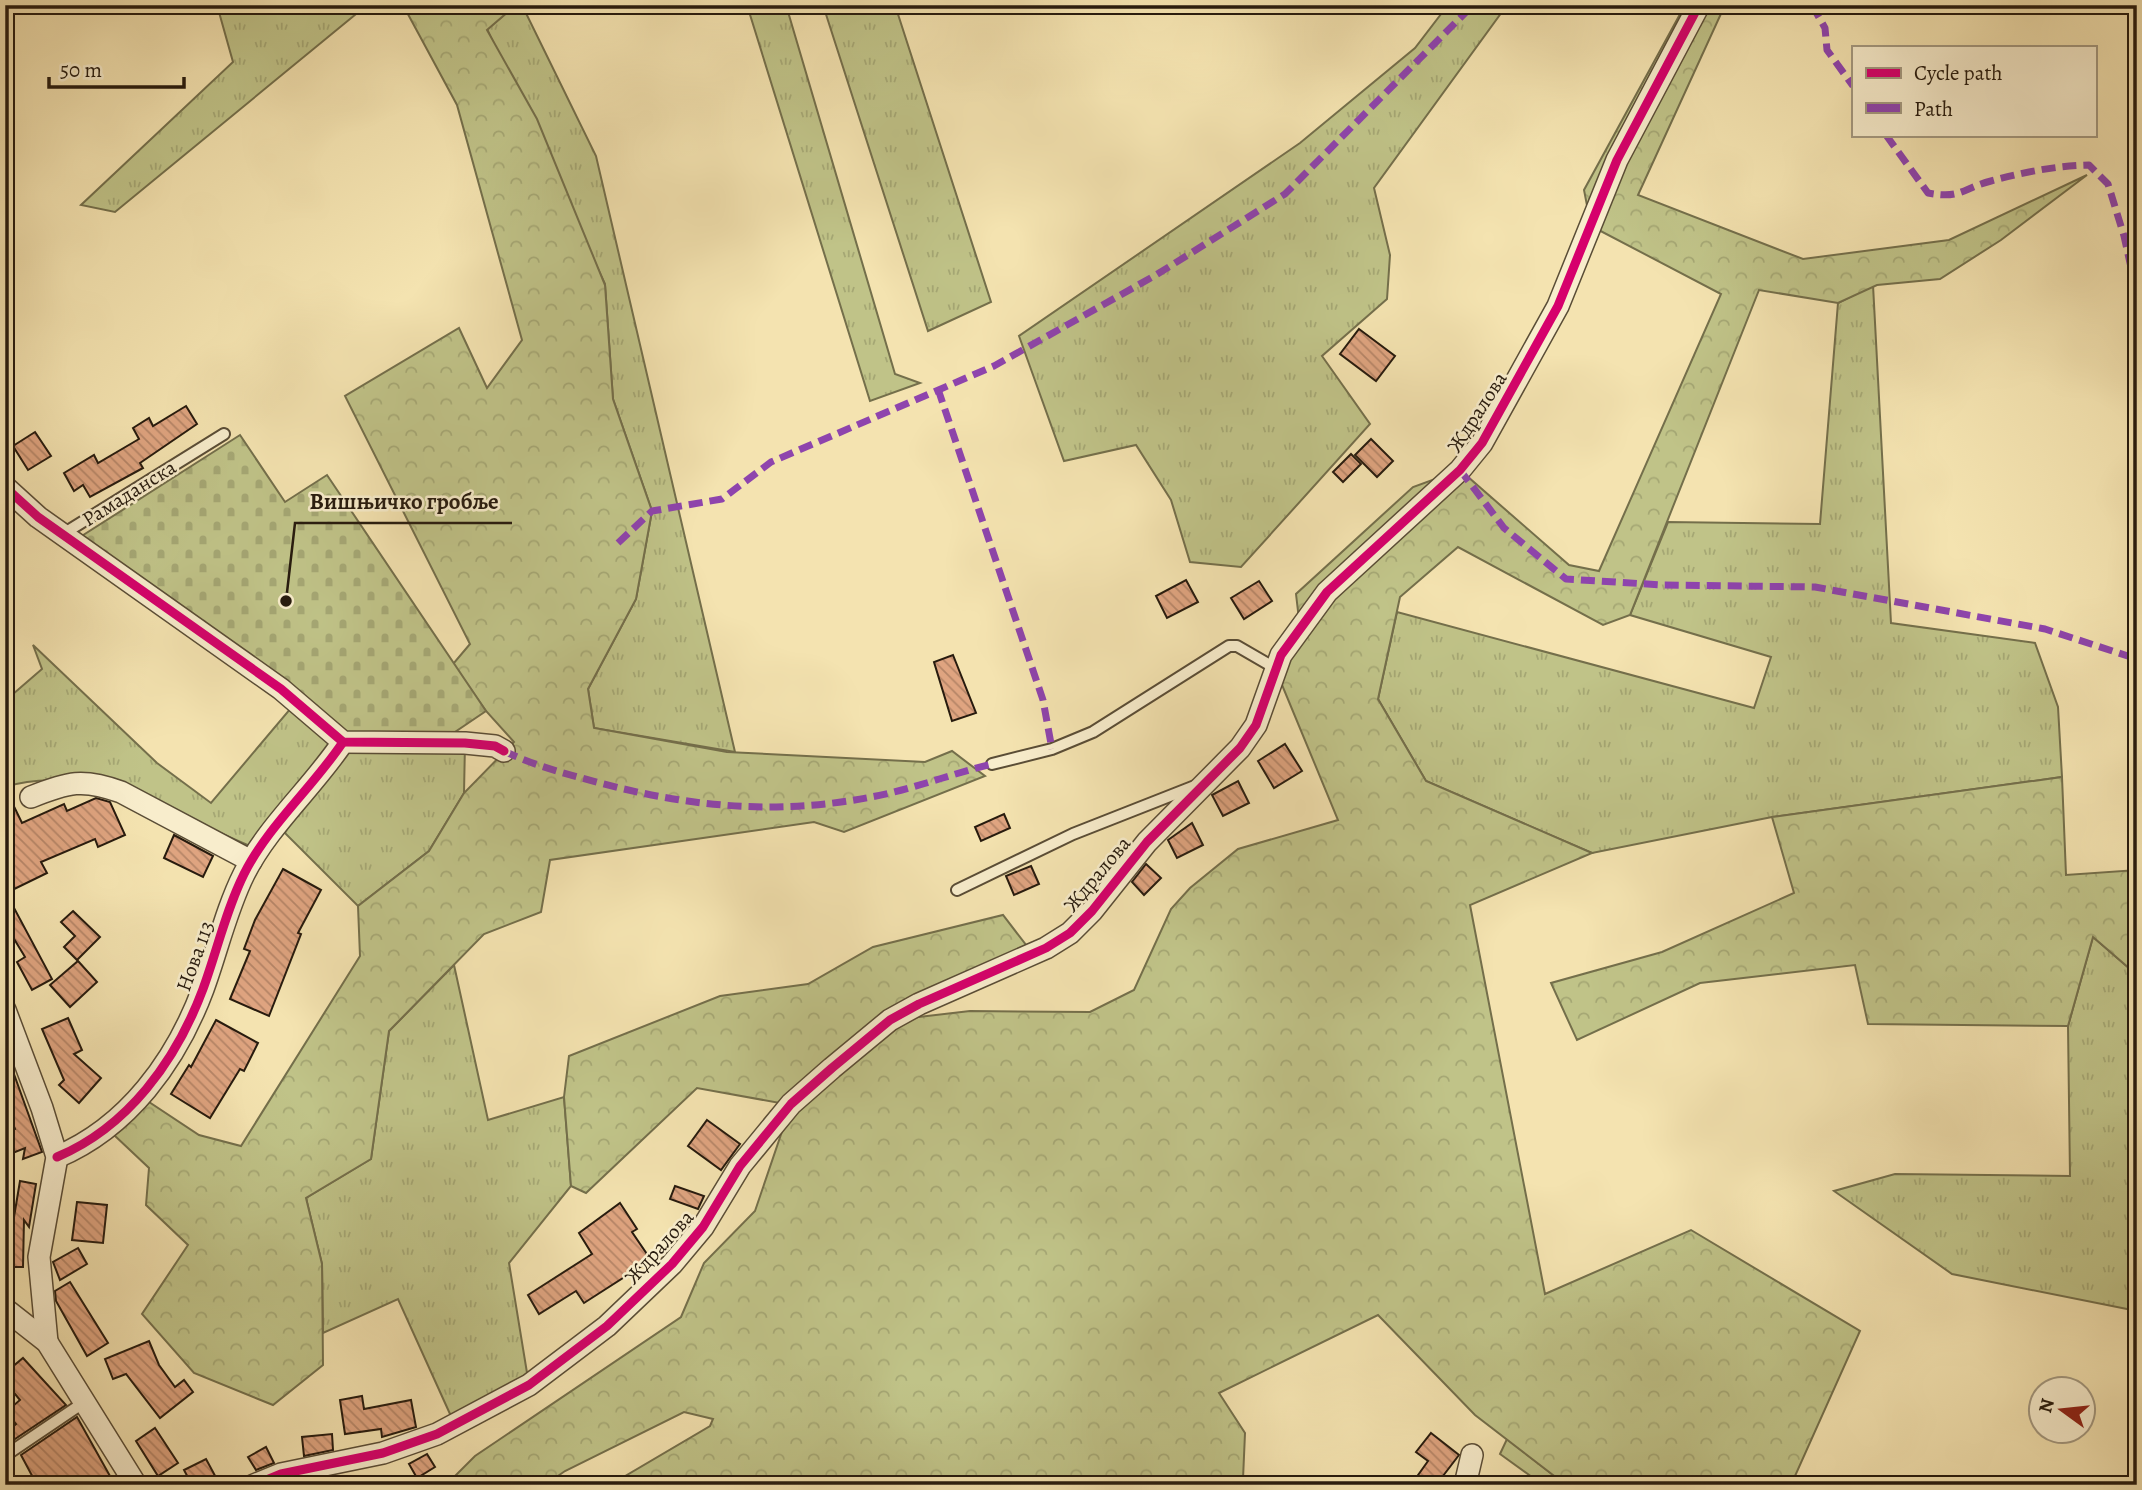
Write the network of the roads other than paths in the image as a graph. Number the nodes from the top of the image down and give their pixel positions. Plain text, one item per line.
1 (1699, 5) edge
2 (224, 434) dead end
3 (5, 486) edge
4 (63, 534) junction
5 (1275, 668) junction
6 (343, 742) junction
7 (504, 751) dead end
8 (992, 764) dead end
9 (1205, 783) junction
10 (31, 797) dead end
11 (251, 861) junction
12 (957, 890) dead end
13 (5, 1010) edge
14 (57, 1157) junction
15 (5, 1309) edge
16 (47, 1342) junction
17 (83, 1403) junction
18 (9, 1453) dead end
19 (1472, 1455) dead end
20 (136, 1485) edge
21 (254, 1485) edge
22 (1465, 1485) edge

1 - 5 street, Ждралова
2 - 4 lane, Рамаданска
3 - 4 street, Рамаданска
4 - 6 street
5 - 8 lane
5 - 9 street, Ждралова
6 - 7 street
6 - 11 street, Нова 113
9 - 12 lane, Ждралова
9 - 21 street, Ждралова
10 - 11 street
11 - 14 street, Нова 113
13 - 14 street
14 - 16 street
15 - 16 street
16 - 17 street
17 - 18 lane
17 - 20 street
19 - 22 street

